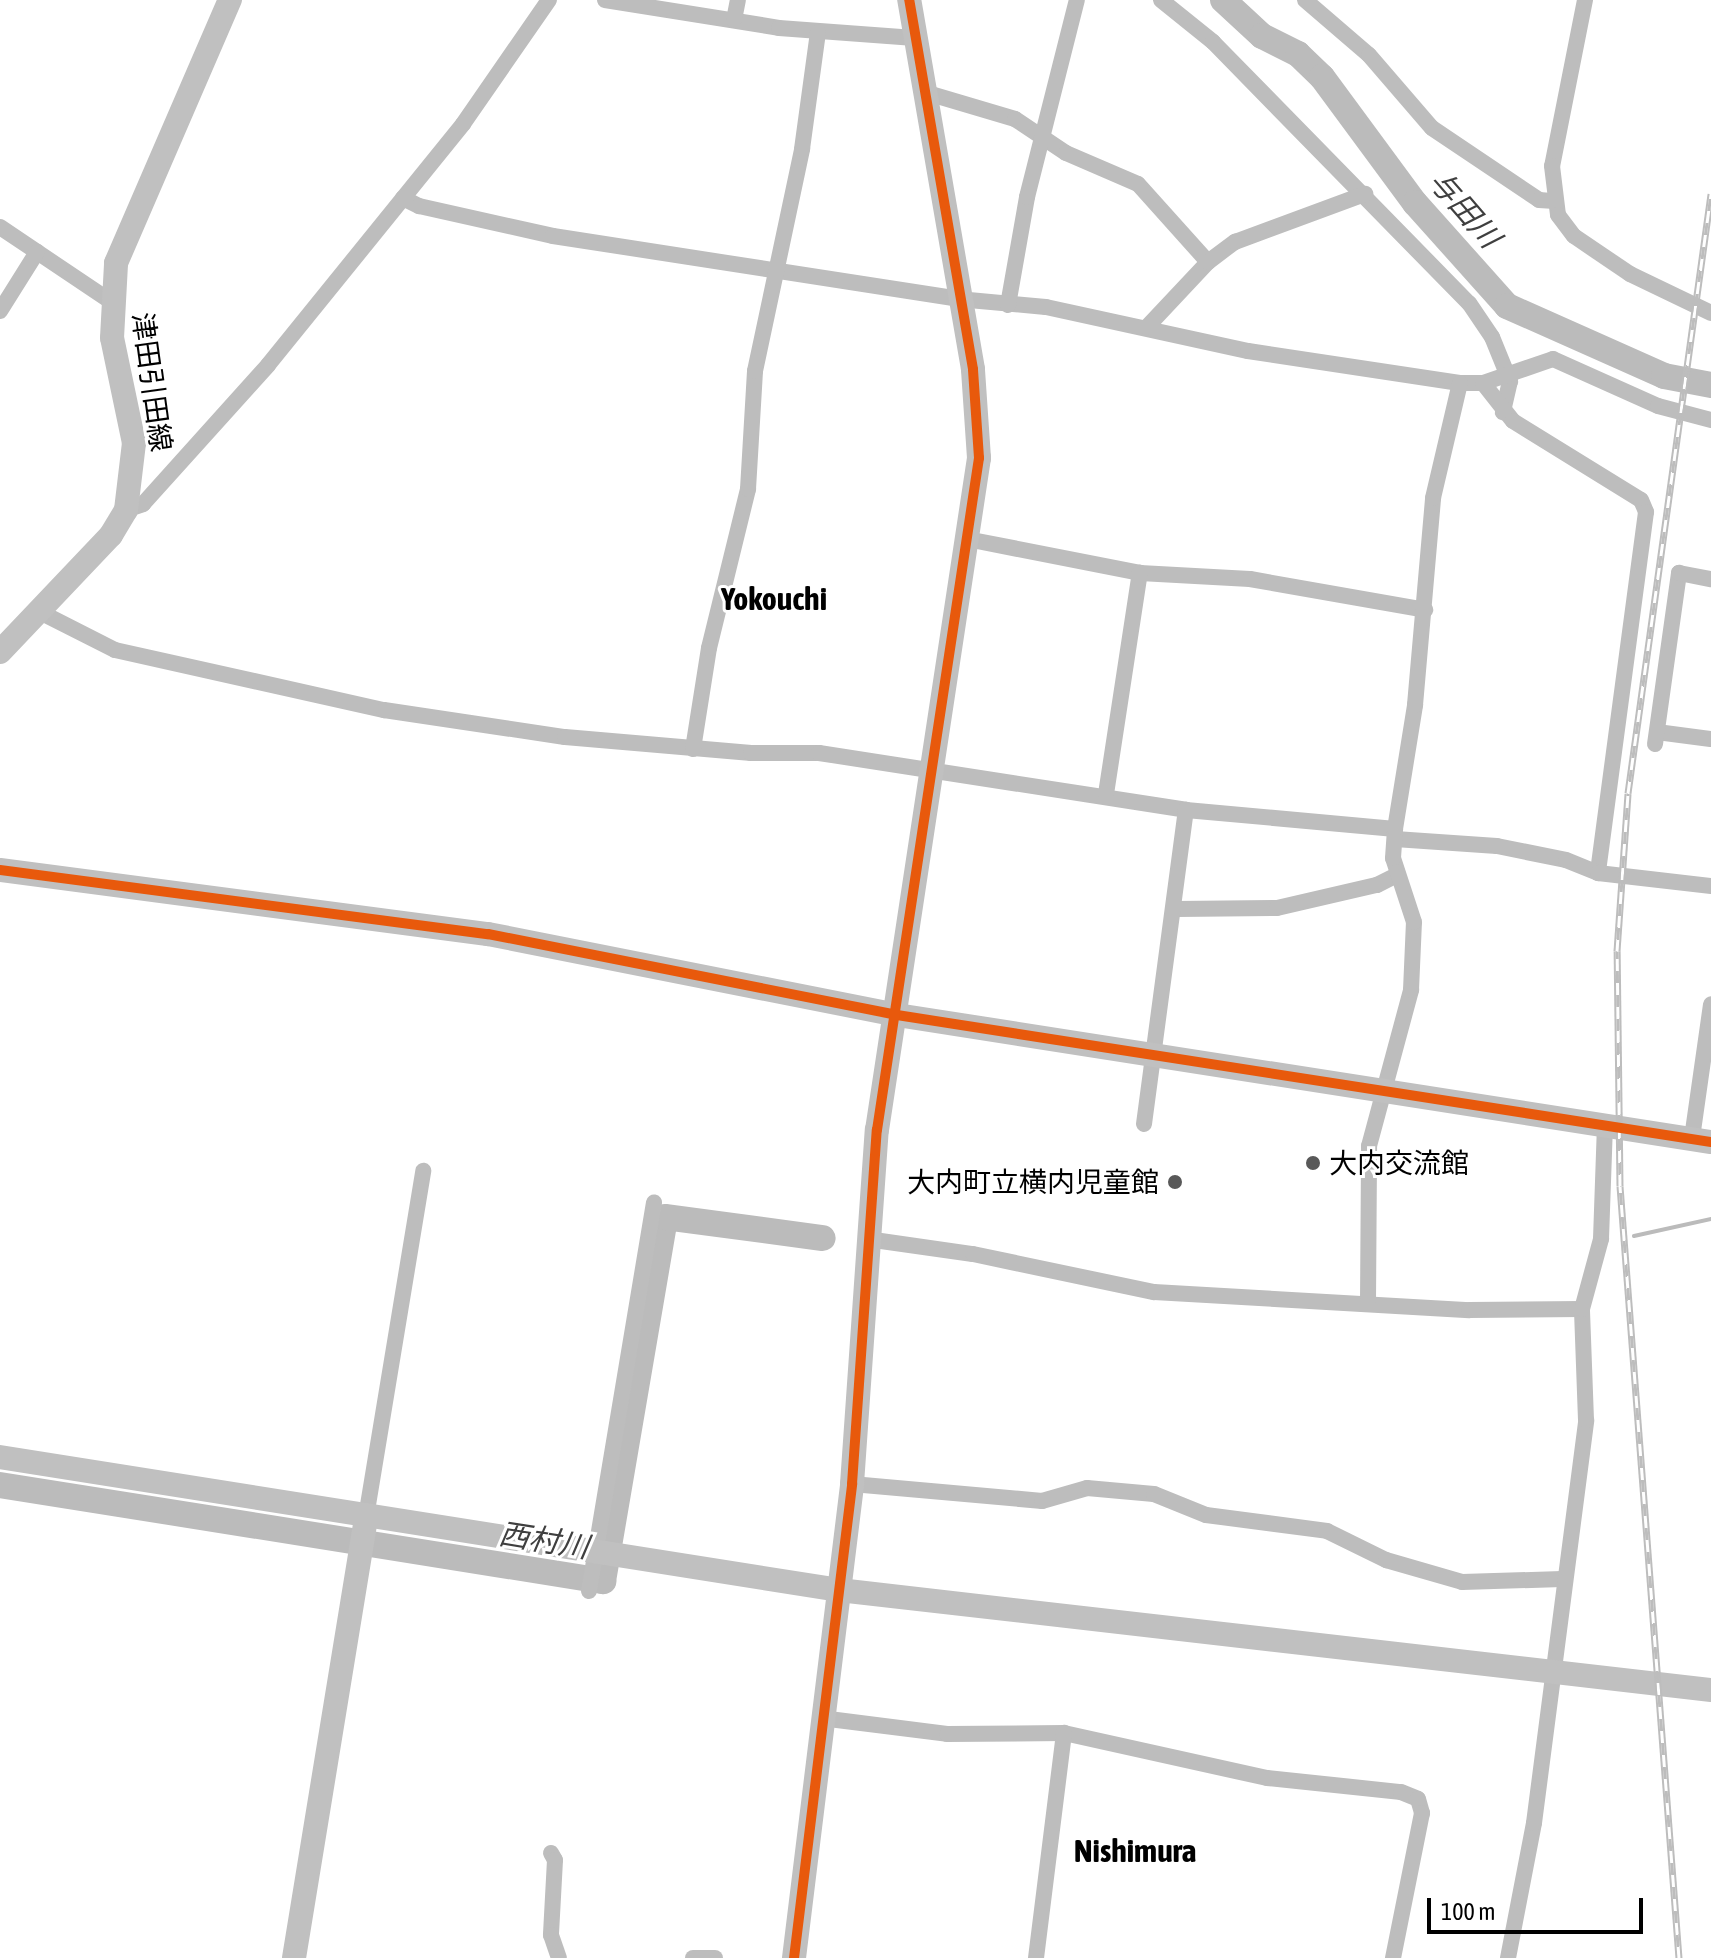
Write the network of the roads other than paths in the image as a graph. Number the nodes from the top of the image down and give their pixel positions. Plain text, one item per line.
1 (230, 0) edge
2 (549, 0) edge
3 (605, 0) edge
4 (738, 0) edge
5 (909, 0) edge
6 (1077, 0) edge
7 (1161, 0) edge
8 (1305, 0) edge
9 (1585, 0) edge
10 (734, 20) junction
11 (818, 32) junction
12 (915, 38) junction
13 (924, 92) junction
14 (1045, 137) junction
15 (1365, 194) junction
16 (403, 198) junction
17 (1555, 201) junction
18 (0, 227) edge
19 (37, 252) junction
20 (1208, 262) junction
21 (780, 269) junction
22 (958, 299) junction
23 (110, 301) junction
24 (1008, 305) junction
25 (0, 311) edge
26 (1711, 313) edge
27 (1147, 327) junction
28 (1506, 373) junction
29 (1460, 383) junction
30 (1483, 383) junction
31 (1503, 412) junction
32 (1711, 420) edge
33 (126, 510) junction
34 (967, 539) junction
35 (1140, 573) junction
36 (1711, 579) edge
37 (1425, 610) junction
38 (38, 611) junction
39 (0, 652) edge
40 (1711, 739) edge
41 (693, 749) junction
42 (933, 771) junction
43 (1106, 794) junction
44 (1186, 810) junction
45 (1395, 834) junction
46 (0, 870) edge
47 (1598, 873) junction
48 (1397, 875) junction
49 (1711, 886) edge
50 (1177, 909) junction
51 (1711, 1004) edge
52 (897, 1015) junction
53 (1151, 1055) junction
54 (1384, 1091) junction
55 (1144, 1124) dead end
56 (1605, 1126) junction
57 (1701, 1140) edge
58 (423, 1171) dead end
59 (654, 1202) dead end
60 (867, 1239) junction
61 (1368, 1302) junction
62 (1582, 1309) junction
63 (0, 1457) edge
64 (852, 1484) junction
65 (366, 1517) junction
66 (597, 1555) junction
67 (1562, 1579) junction
68 (839, 1590) junction
69 (589, 1591) dead end
70 (1551, 1673) junction
71 (1711, 1690) edge
72 (821, 1718) junction
73 (1064, 1733) junction
74 (551, 1853) dead end
75 (294, 1958) edge
76 (559, 1958) edge
77 (693, 1958) edge
78 (715, 1958) edge
79 (794, 1958) edge
80 (1036, 1958) edge
81 (1393, 1958) edge
82 (1508, 1958) edge

1 - 23 street, 津田引田線
2 - 16 street
3 - 10 street
4 - 10 street
5 - 12 street
6 - 14 street
7 - 15 street
8 - 17 street
9 - 17 street
10 - 11 street
11 - 12 street
11 - 21 street
12 - 13 street
13 - 14 street
13 - 22 street
14 - 20 street
14 - 24 street
15 - 20 street
15 - 28 street
16 - 21 street
16 - 33 street
17 - 26 street
18 - 19 street
19 - 23 street
19 - 25 street
20 - 27 street
21 - 22 street
21 - 41 street
22 - 24 street
22 - 34 street
23 - 33 street, 津田引田線
24 - 27 street
27 - 29 street
28 - 30 street
28 - 31 street
28 - 32 street
29 - 30 street
29 - 37 street
30 - 31 street
31 - 47 street
33 - 38 street, 津田引田線
34 - 35 street
34 - 42 street
35 - 37 street
35 - 43 street
36 - 40 street
37 - 45 street
38 - 39 street, 津田引田線
38 - 41 street
41 - 42 street
42 - 43 street
42 - 52 street
43 - 44 street
44 - 45 street
44 - 50 street
45 - 47 street
45 - 48 street
46 - 52 street
47 - 49 street
48 - 50 street
48 - 54 street
50 - 53 street
51 - 57 street
52 - 53 street
52 - 60 street
53 - 54 street
53 - 55 street
54 - 56 street
54 - 61 street
56 - 57 street
56 - 62 street
58 - 65 street
59 - 66 street
60 - 61 street
60 - 64 street
61 - 62 street
62 - 67 street
63 - 65 street
64 - 67 street
64 - 68 street
65 - 66 street
65 - 75 street
66 - 68 street
66 - 69 street
67 - 70 street
68 - 70 street
68 - 72 street
70 - 71 street
70 - 82 street
72 - 73 street
72 - 79 street
73 - 80 street
73 - 81 street
74 - 76 street
77 - 78 street

